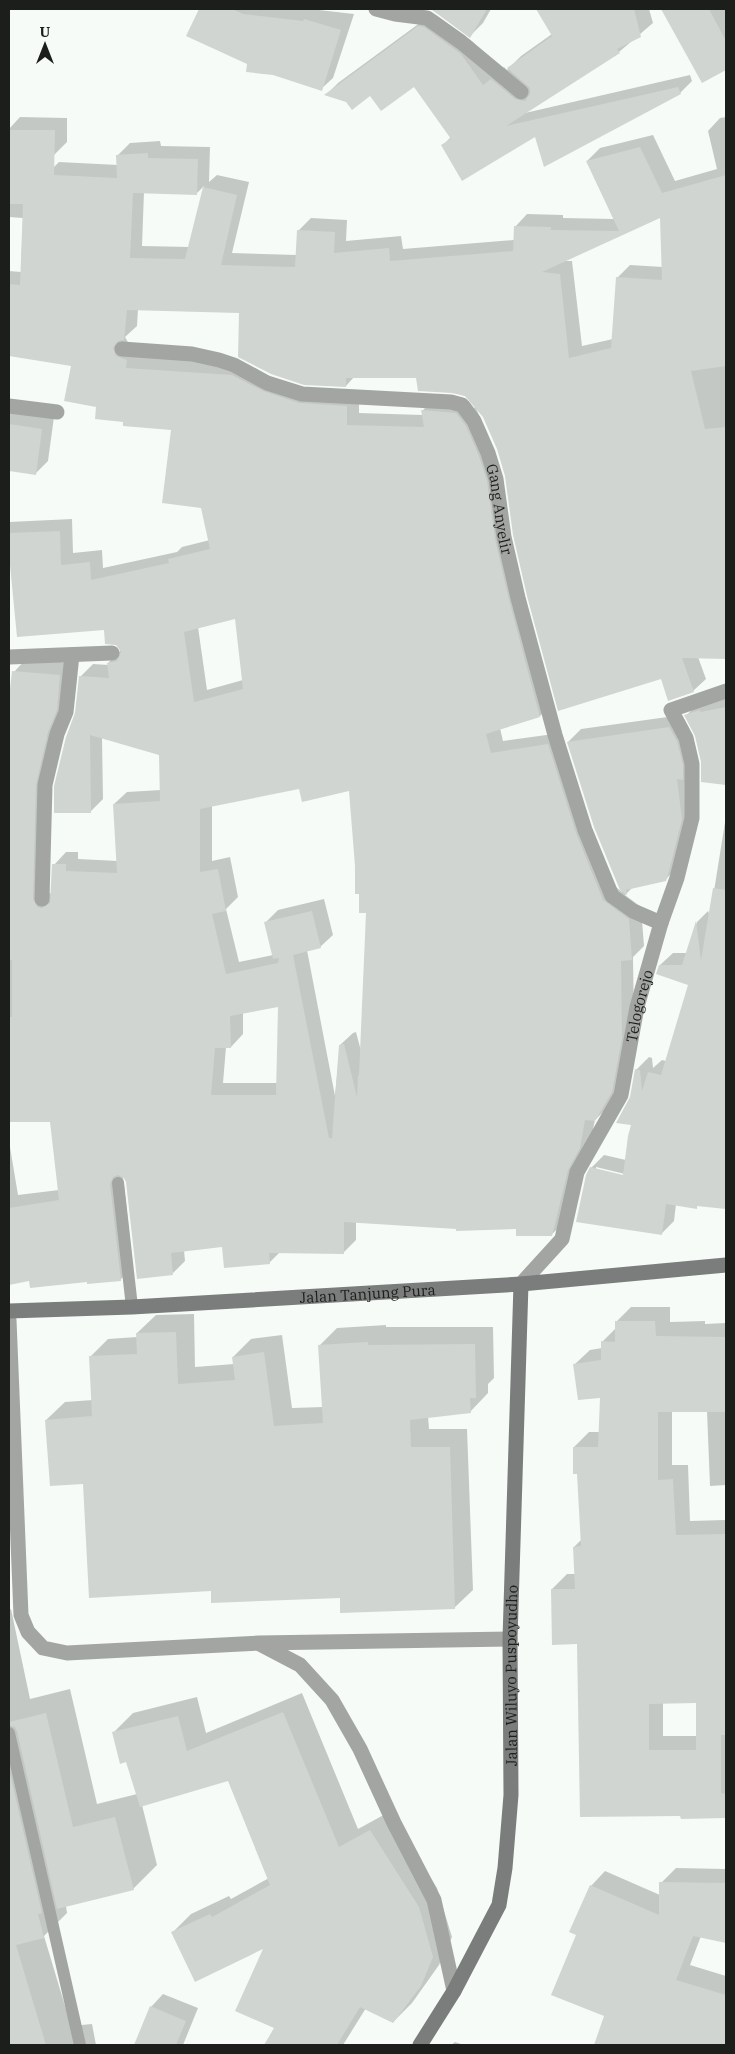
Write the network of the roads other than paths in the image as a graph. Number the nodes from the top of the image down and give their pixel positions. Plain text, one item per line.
1 (376, 9) edge
2 (521, 92) dead end
3 (122, 349) dead end
4 (9, 406) edge
5 (57, 412) dead end
6 (112, 653) dead end
7 (72, 655) junction
8 (9, 658) edge
9 (726, 691) edge
10 (42, 899) dead end
11 (661, 923) junction
12 (118, 1183) dead end
13 (726, 1265) edge
14 (521, 1284) junction
15 (132, 1307) junction
16 (9, 1312) edge
17 (9, 1320) edge
18 (510, 1639) junction
19 (259, 1643) junction
20 (9, 1733) edge
21 (454, 1991) junction
22 (80, 2045) edge
23 (420, 2045) edge

1 - 2 street
3 - 11 street, Gang Anyelir
4 - 5 street
6 - 7 street
7 - 8 street
7 - 10 street
9 - 11 street, Telogorejo
11 - 14 street, Telogorejo
12 - 15 lane
13 - 14 street, Jalan Tanjung Pura
14 - 15 street, Jalan Tanjung Pura
14 - 18 street, Jalan Wiluyo Puspoyudho
15 - 16 street, Jalan Tanjung Pura
17 - 19 street
18 - 19 street
18 - 21 street, Jalan Wiluyo Puspoyudho
19 - 21 street
20 - 22 lane
21 - 23 street, Jalan Wiluyo Puspoyudho

